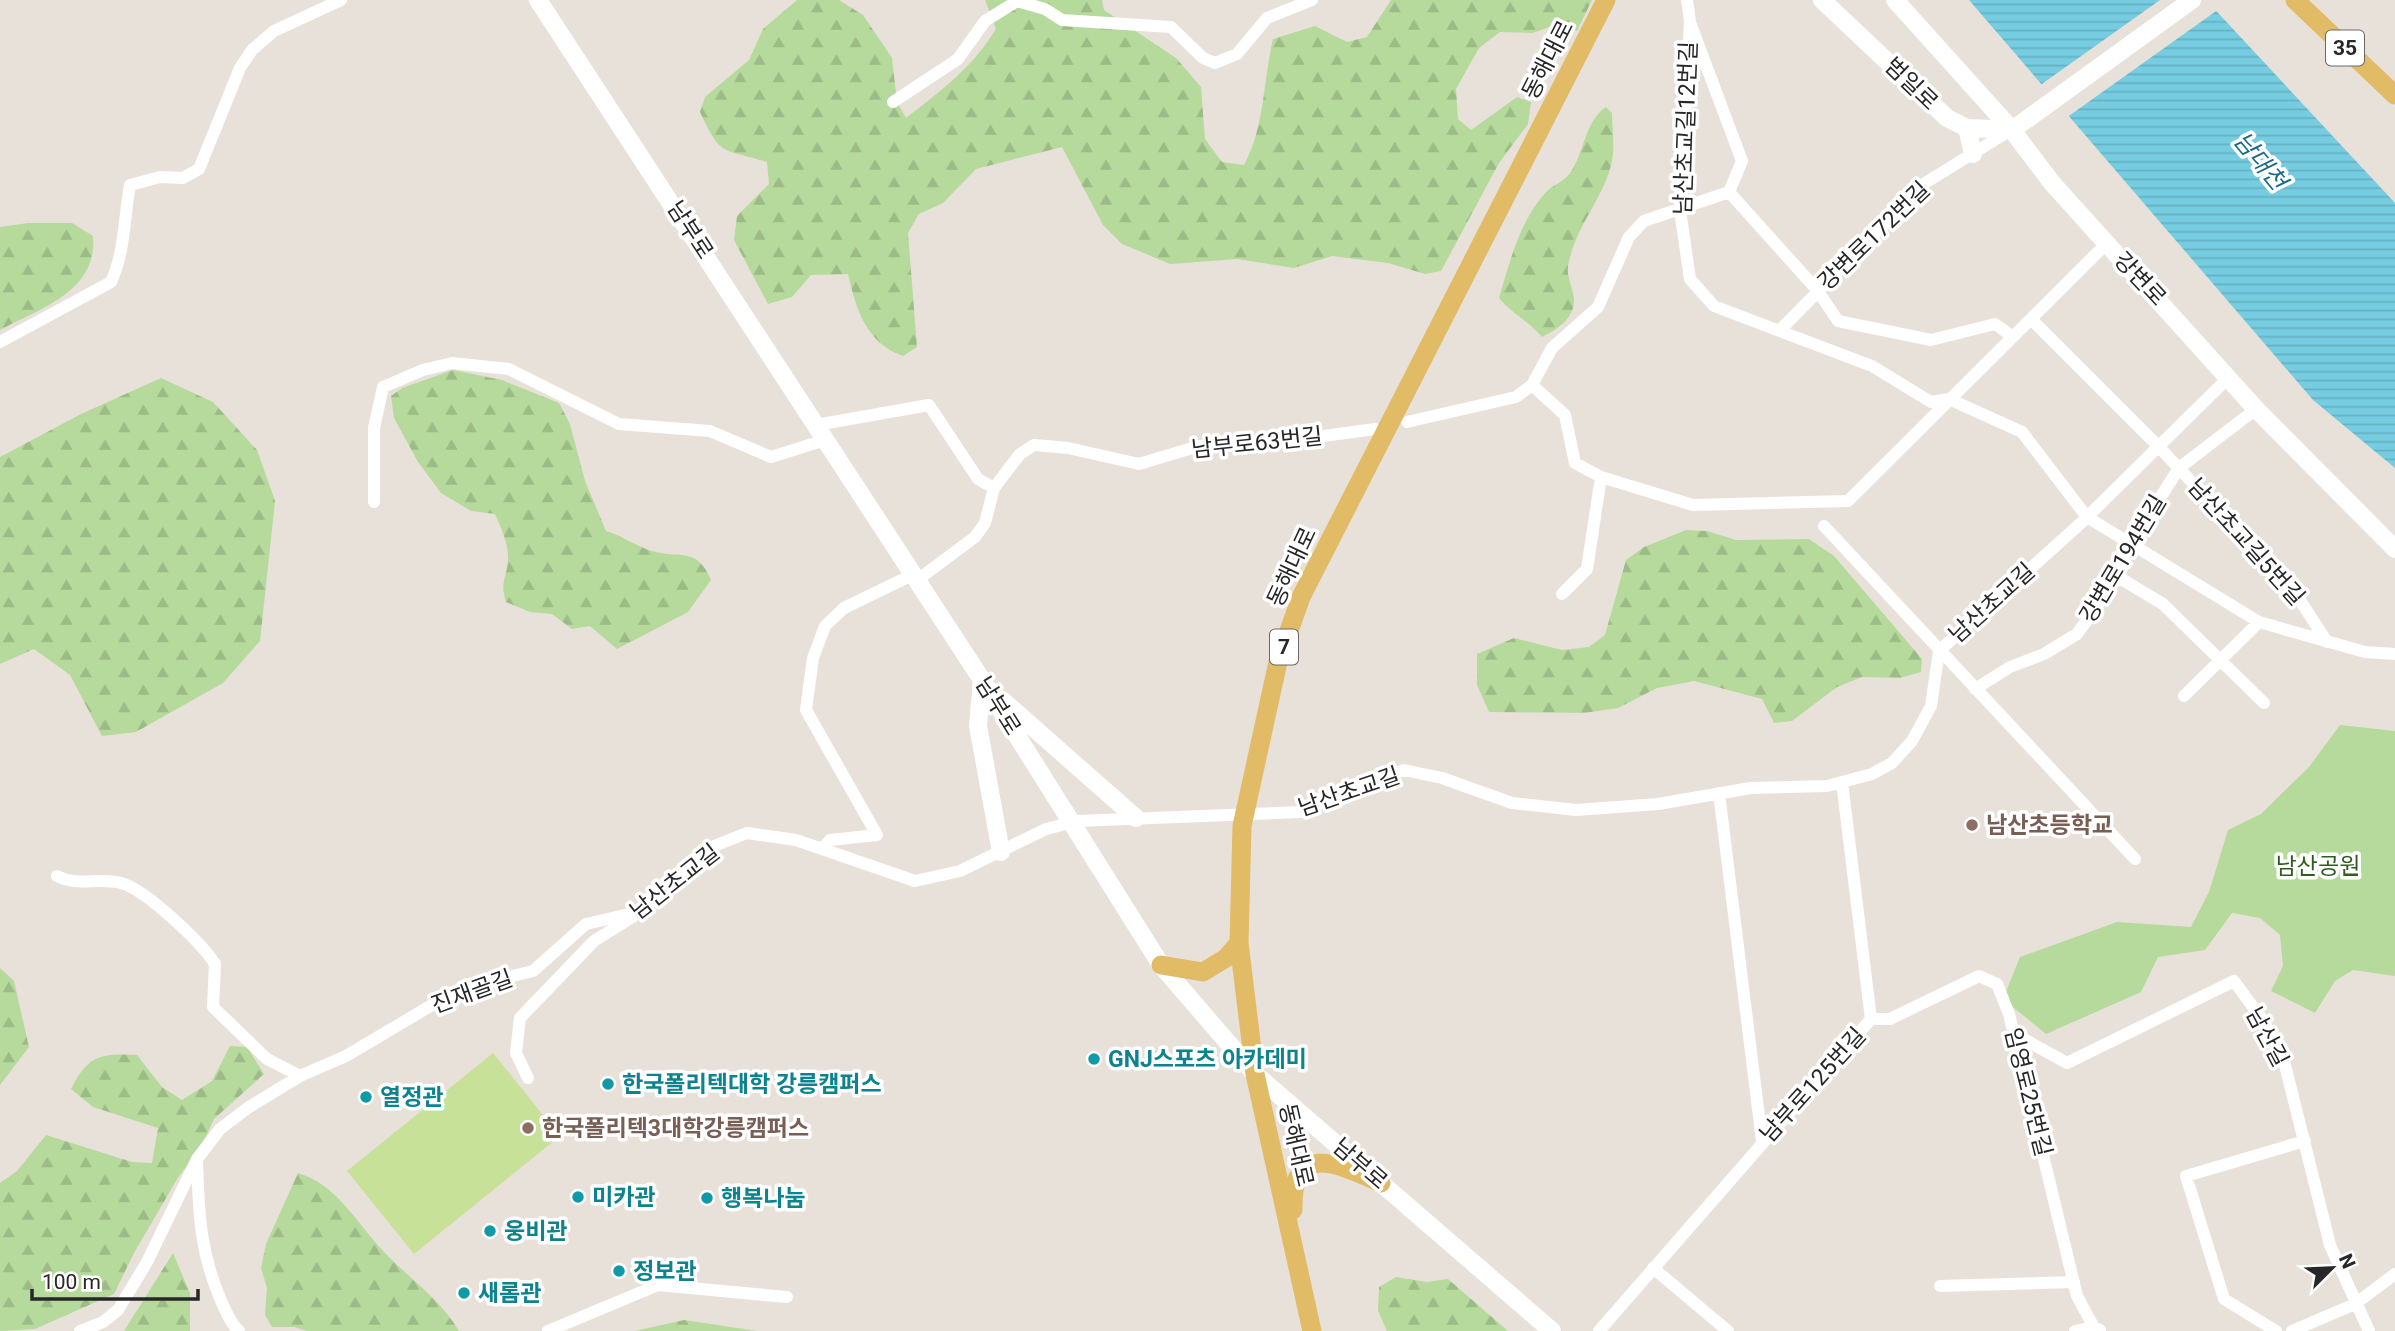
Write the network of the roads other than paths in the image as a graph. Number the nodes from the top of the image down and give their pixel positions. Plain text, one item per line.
1 (341, 0) edge
2 (538, 0) edge
3 (1311, 0) edge
4 (1606, 0) edge
5 (1687, 0) edge
6 (1822, 0) edge
7 (1895, 0) edge
8 (2192, 0) edge
9 (2295, 0) edge
10 (1690, 21) junction
11 (2395, 95) edge
12 (893, 102) dead end
13 (1967, 128) junction
14 (2014, 128) junction
15 (1973, 155) junction
16 (1729, 192) junction
17 (1680, 210) junction
18 (2107, 243) junction
19 (1818, 290) junction
20 (2031, 319) junction
21 (1780, 330) junction
22 (2013, 337) junction
23 (0, 342) edge
24 (2229, 377) junction
25 (1532, 385) junction
26 (1949, 399) junction
27 (2256, 409) junction
28 (1407, 422) dead end
29 (1375, 429) dead end
30 (821, 433) junction
31 (2159, 447) junction
32 (2179, 468) junction
33 (1601, 477) junction
34 (994, 488) junction
35 (374, 502) dead end
36 (2087, 517) junction
37 (1824, 526) dead end
38 (2131, 544) junction
39 (2395, 549) edge
40 (2118, 577) junction
41 (914, 578) junction
42 (1562, 594) dead end
43 (2259, 622) junction
44 (2327, 642) junction
45 (1939, 651) junction
46 (2395, 654) edge
47 (2218, 662) junction
48 (982, 680) junction
49 (1975, 689) junction
50 (2184, 696) dead end
51 (2264, 703) dead end
52 (1842, 782) junction
53 (1718, 793) junction
54 (1136, 818) junction
55 (822, 849) junction
56 (1001, 852) junction
57 (2136, 859) dead end
58 (57, 876) dead end
59 (642, 911) junction
60 (1239, 943) junction
61 (1161, 965) junction
62 (1871, 1019) junction
63 (2013, 1033) junction
64 (1255, 1074) junction
65 (300, 1076) junction
66 (528, 1078) dead end
67 (1762, 1141) junction
68 (2305, 1141) junction
69 (197, 1159) junction
70 (1381, 1183) junction
71 (1294, 1250) junction
72 (1653, 1268) junction
73 (2395, 1274) edge
74 (2074, 1282) junction
75 (1940, 1286) dead end
76 (787, 1297) dead end
77 (2355, 1304) junction
78 (2097, 1330) edge
79 (80, 1331) edge
80 (239, 1331) edge
81 (548, 1331) edge
82 (1312, 1331) edge
83 (1552, 1331) edge
84 (1599, 1331) edge
85 (1728, 1331) edge
86 (2075, 1331) edge
87 (2276, 1331) edge
88 (2292, 1331) edge
89 (2369, 1331) edge

1 - 23 street
2 - 30 street, 남부로
3 - 12 street
4 - 60 main road, 동해대로 / 7
5 - 10 street, 남산초교길12번길
6 - 13 street, 범일로
7 - 14 street, 강변로
8 - 14 street
9 - 11 main road, 35
10 - 16 street
10 - 17 street, 남산초교길12번길
13 - 14 street
13 - 15 street
14 - 15 street, 강변로172번길
14 - 18 street, 강변로
15 - 19 street, 강변로172번길
16 - 17 street
16 - 19 street
17 - 21 street, 남산초교길12번길
17 - 25 street
18 - 20 street
18 - 24 street, 강변로
19 - 21 street, 강변로172번길
19 - 22 street
20 - 22 street
20 - 31 street
21 - 26 street, 남산초교길12번길
22 - 26 street
24 - 27 street, 강변로
24 - 31 street, 남산초교길
25 - 28 street
25 - 33 street
26 - 33 street
26 - 36 street, 남산초교길12번길
27 - 32 street, 강변로194번길
27 - 39 street, 강변로
29 - 34 street, 남부로63번길
30 - 34 street
30 - 35 street
30 - 41 street, 남부로
31 - 32 street, 남산초교길5번길
31 - 36 street, 남산초교길
32 - 38 street, 강변로194번길
32 - 44 street, 남산초교길5번길
33 - 42 street
34 - 41 street, 남부로63번길
36 - 38 street
36 - 45 street, 남산초교길
37 - 45 street
38 - 40 street, 강변로194번길
38 - 43 street
40 - 47 street
40 - 49 street, 강변로194번길
41 - 48 street, 남부로
41 - 55 street, 남부로63번길
43 - 44 street
43 - 47 street
44 - 46 street
45 - 49 street
45 - 52 street, 남산초교길
47 - 50 street
47 - 51 street
48 - 54 street
48 - 56 street
48 - 61 street, 남부로
49 - 57 street
52 - 53 street, 남산초교길
52 - 62 street, 남부로125번길
53 - 54 street, 남산초교길
53 - 67 street
54 - 56 street, 남산초교길
55 - 56 street, 남산초교길
55 - 59 street, 남산초교길
58 - 65 street
59 - 65 street, 진재골길
59 - 66 street, 남산초교길
60 - 61 main road
60 - 64 main road, 동해대로 / 7
61 - 64 street, 남부로
62 - 63 street, 임영로25번길
62 - 67 street, 남부로125번길
63 - 68 street, 남산길
63 - 74 street, 임영로25번길
64 - 70 street, 남부로
64 - 71 main road, 동해대로 / 7
65 - 69 street, 진재골길
67 - 72 street, 남부로125번길
68 - 77 street, 남산길
68 - 87 street
69 - 79 street, 진재골길
69 - 80 street
70 - 71 main road
70 - 83 street, 남부로
71 - 82 main road, 동해대로 / 7
72 - 84 street, 남부로125번길
72 - 85 street
73 - 77 street
74 - 75 street
74 - 78 street, 임영로25번길
76 - 81 street
77 - 88 street
77 - 89 street, 남산길
78 - 86 street

